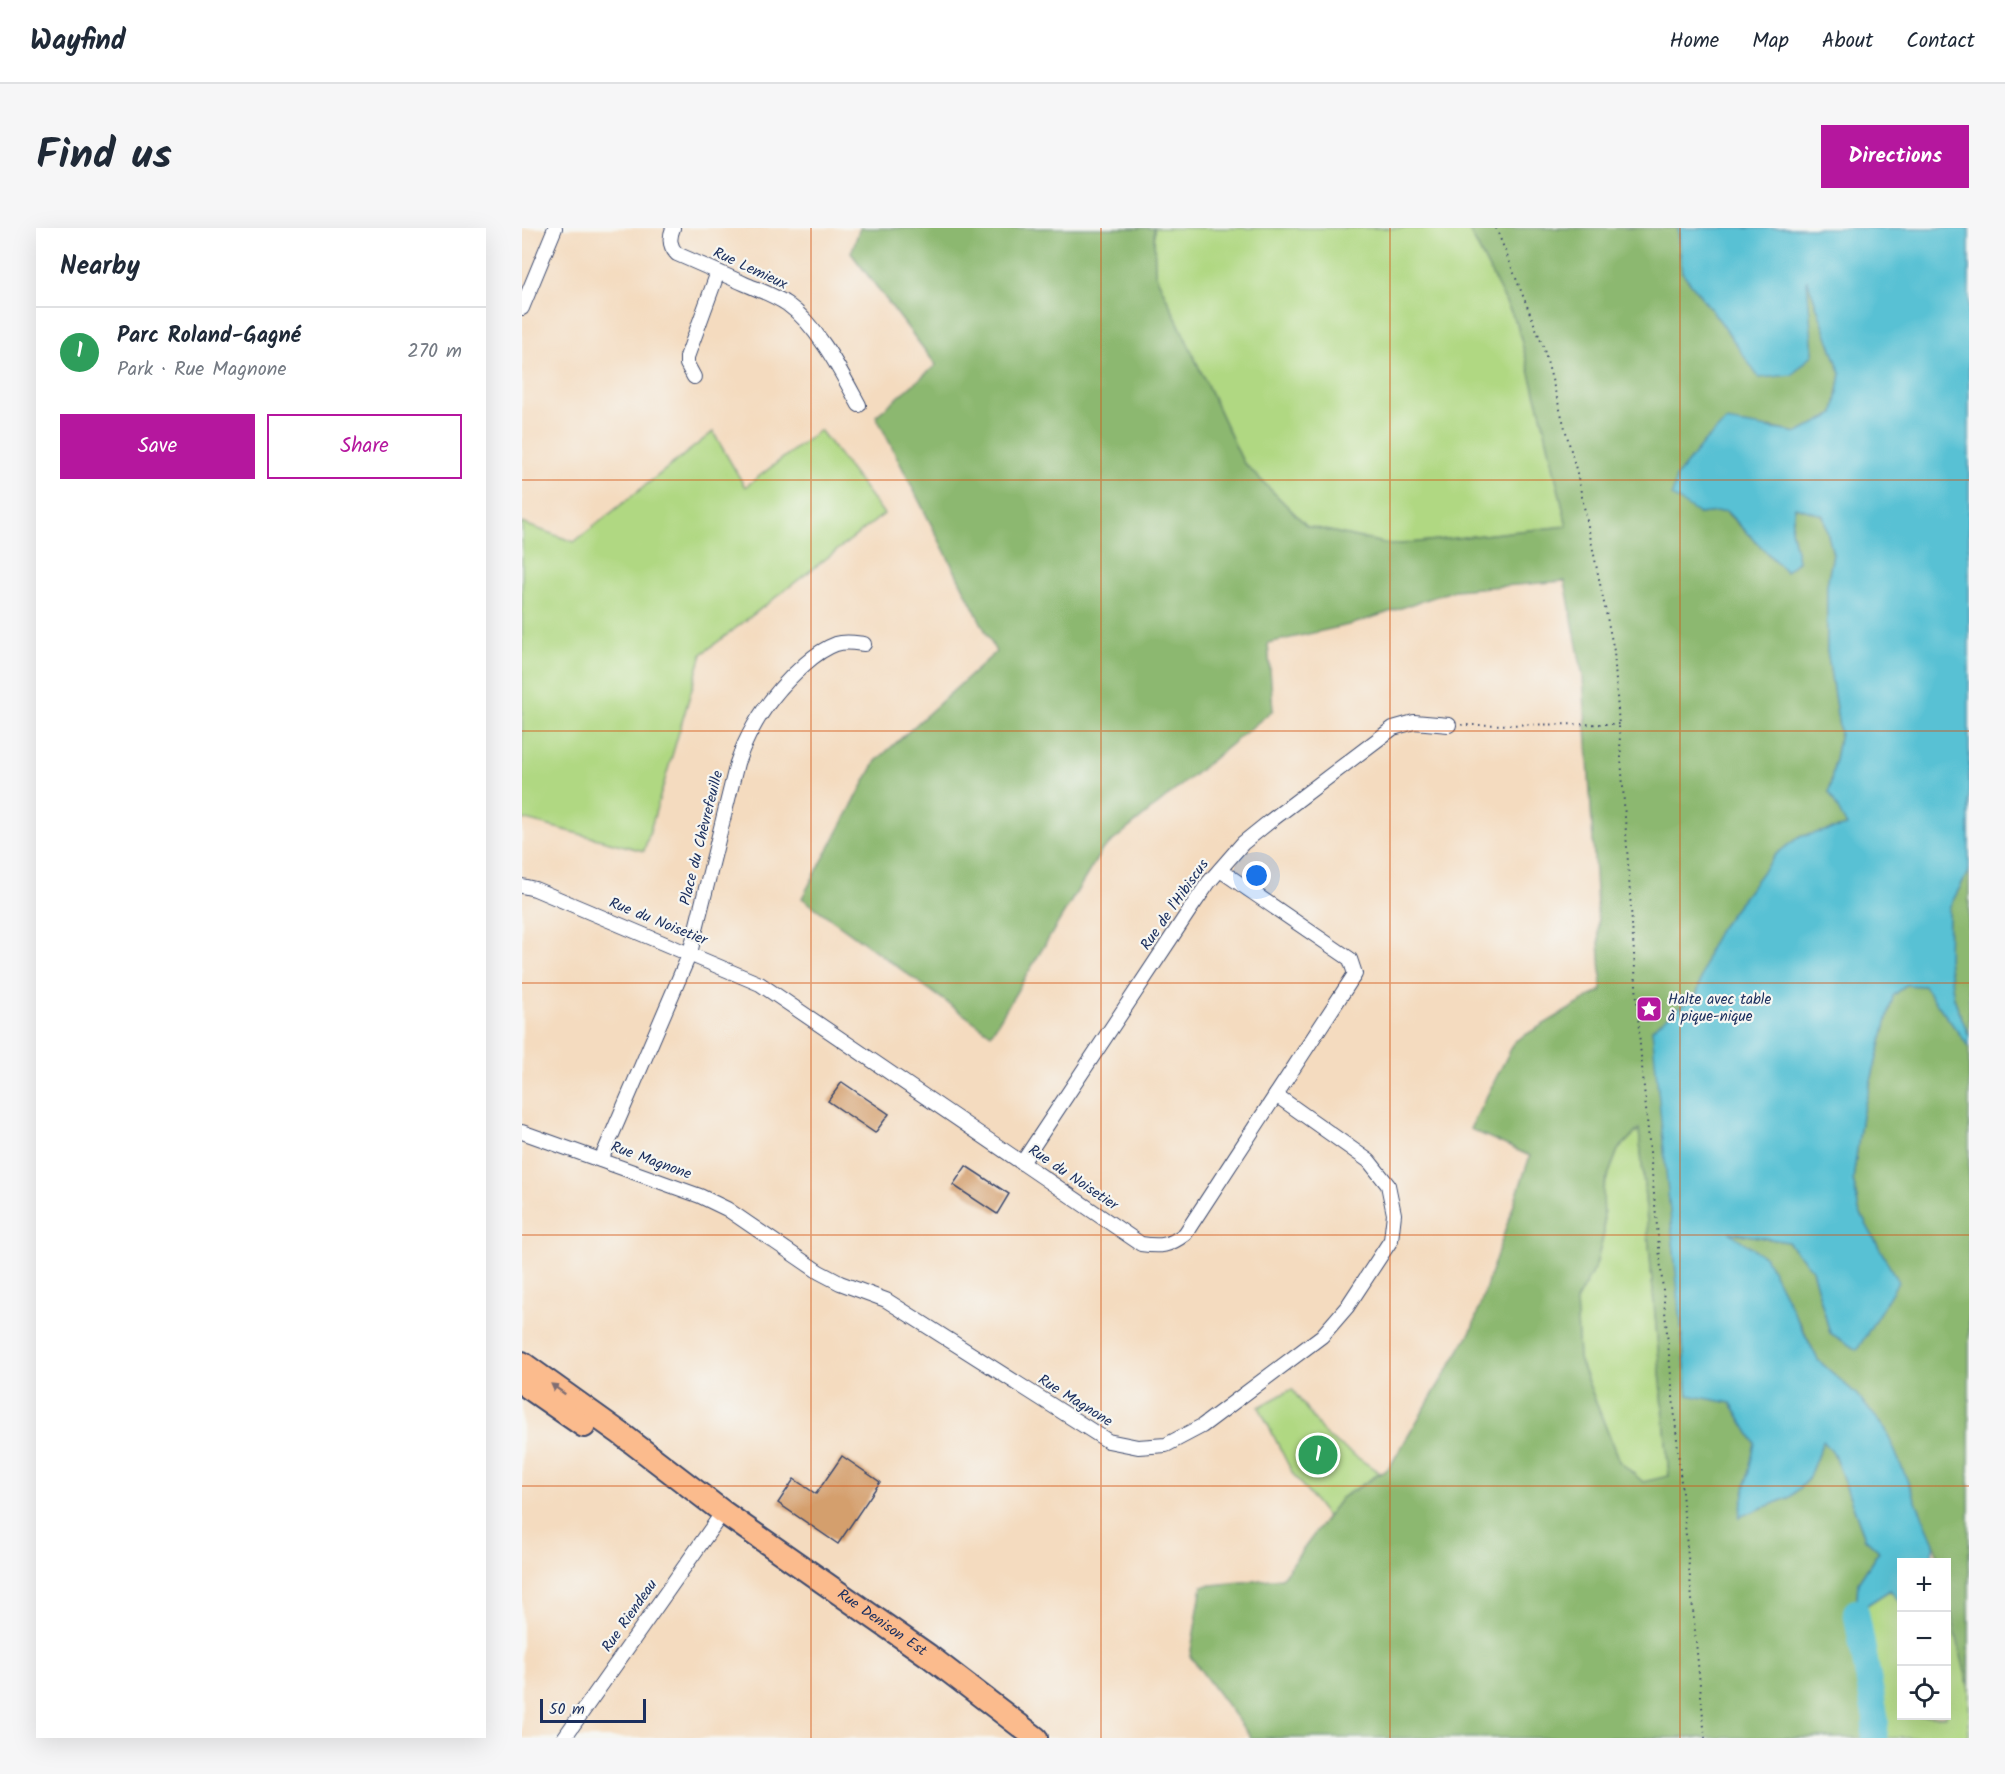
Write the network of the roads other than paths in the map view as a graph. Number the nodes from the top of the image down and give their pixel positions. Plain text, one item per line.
1 (555, 228) edge
2 (674, 228) edge
3 (718, 272) junction
4 (522, 308) edge
5 (694, 377) dead end
6 (860, 405) dead end
7 (864, 644) dead end
8 (1449, 725) road end
9 (1220, 870) junction
10 (522, 886) edge
11 (690, 953) junction
12 (1276, 1095) junction
13 (522, 1132) edge
14 (601, 1160) junction
15 (1022, 1163) junction
16 (522, 1363) edge
17 (522, 1383) edge
18 (723, 1512) junction
19 (565, 1738) edge
20 (1036, 1738) edge

1 - 4 street
2 - 3 street, Rue Lemieux
3 - 5 street
3 - 6 street, Rue Lemieux
7 - 11 street, Place du Chèvrefeuille
8 - 9 street, Rue de l'Hibiscus
9 - 12 street, Rue du Noisetier
9 - 15 street, Rue de l'Hibiscus
10 - 11 street, Rue du Noisetier
11 - 14 street, Place du Chèvrefeuille
11 - 15 street, Rue du Noisetier
12 - 14 street, Rue Magnone
12 - 15 street, Rue du Noisetier
13 - 14 street, Rue Magnone
18 -> 16 main road, Rue Denison Est
17 - 18 main road, Rue Denison Est
18 - 19 street, Rue Riendeau
18 - 20 main road, Rue Denison Est

